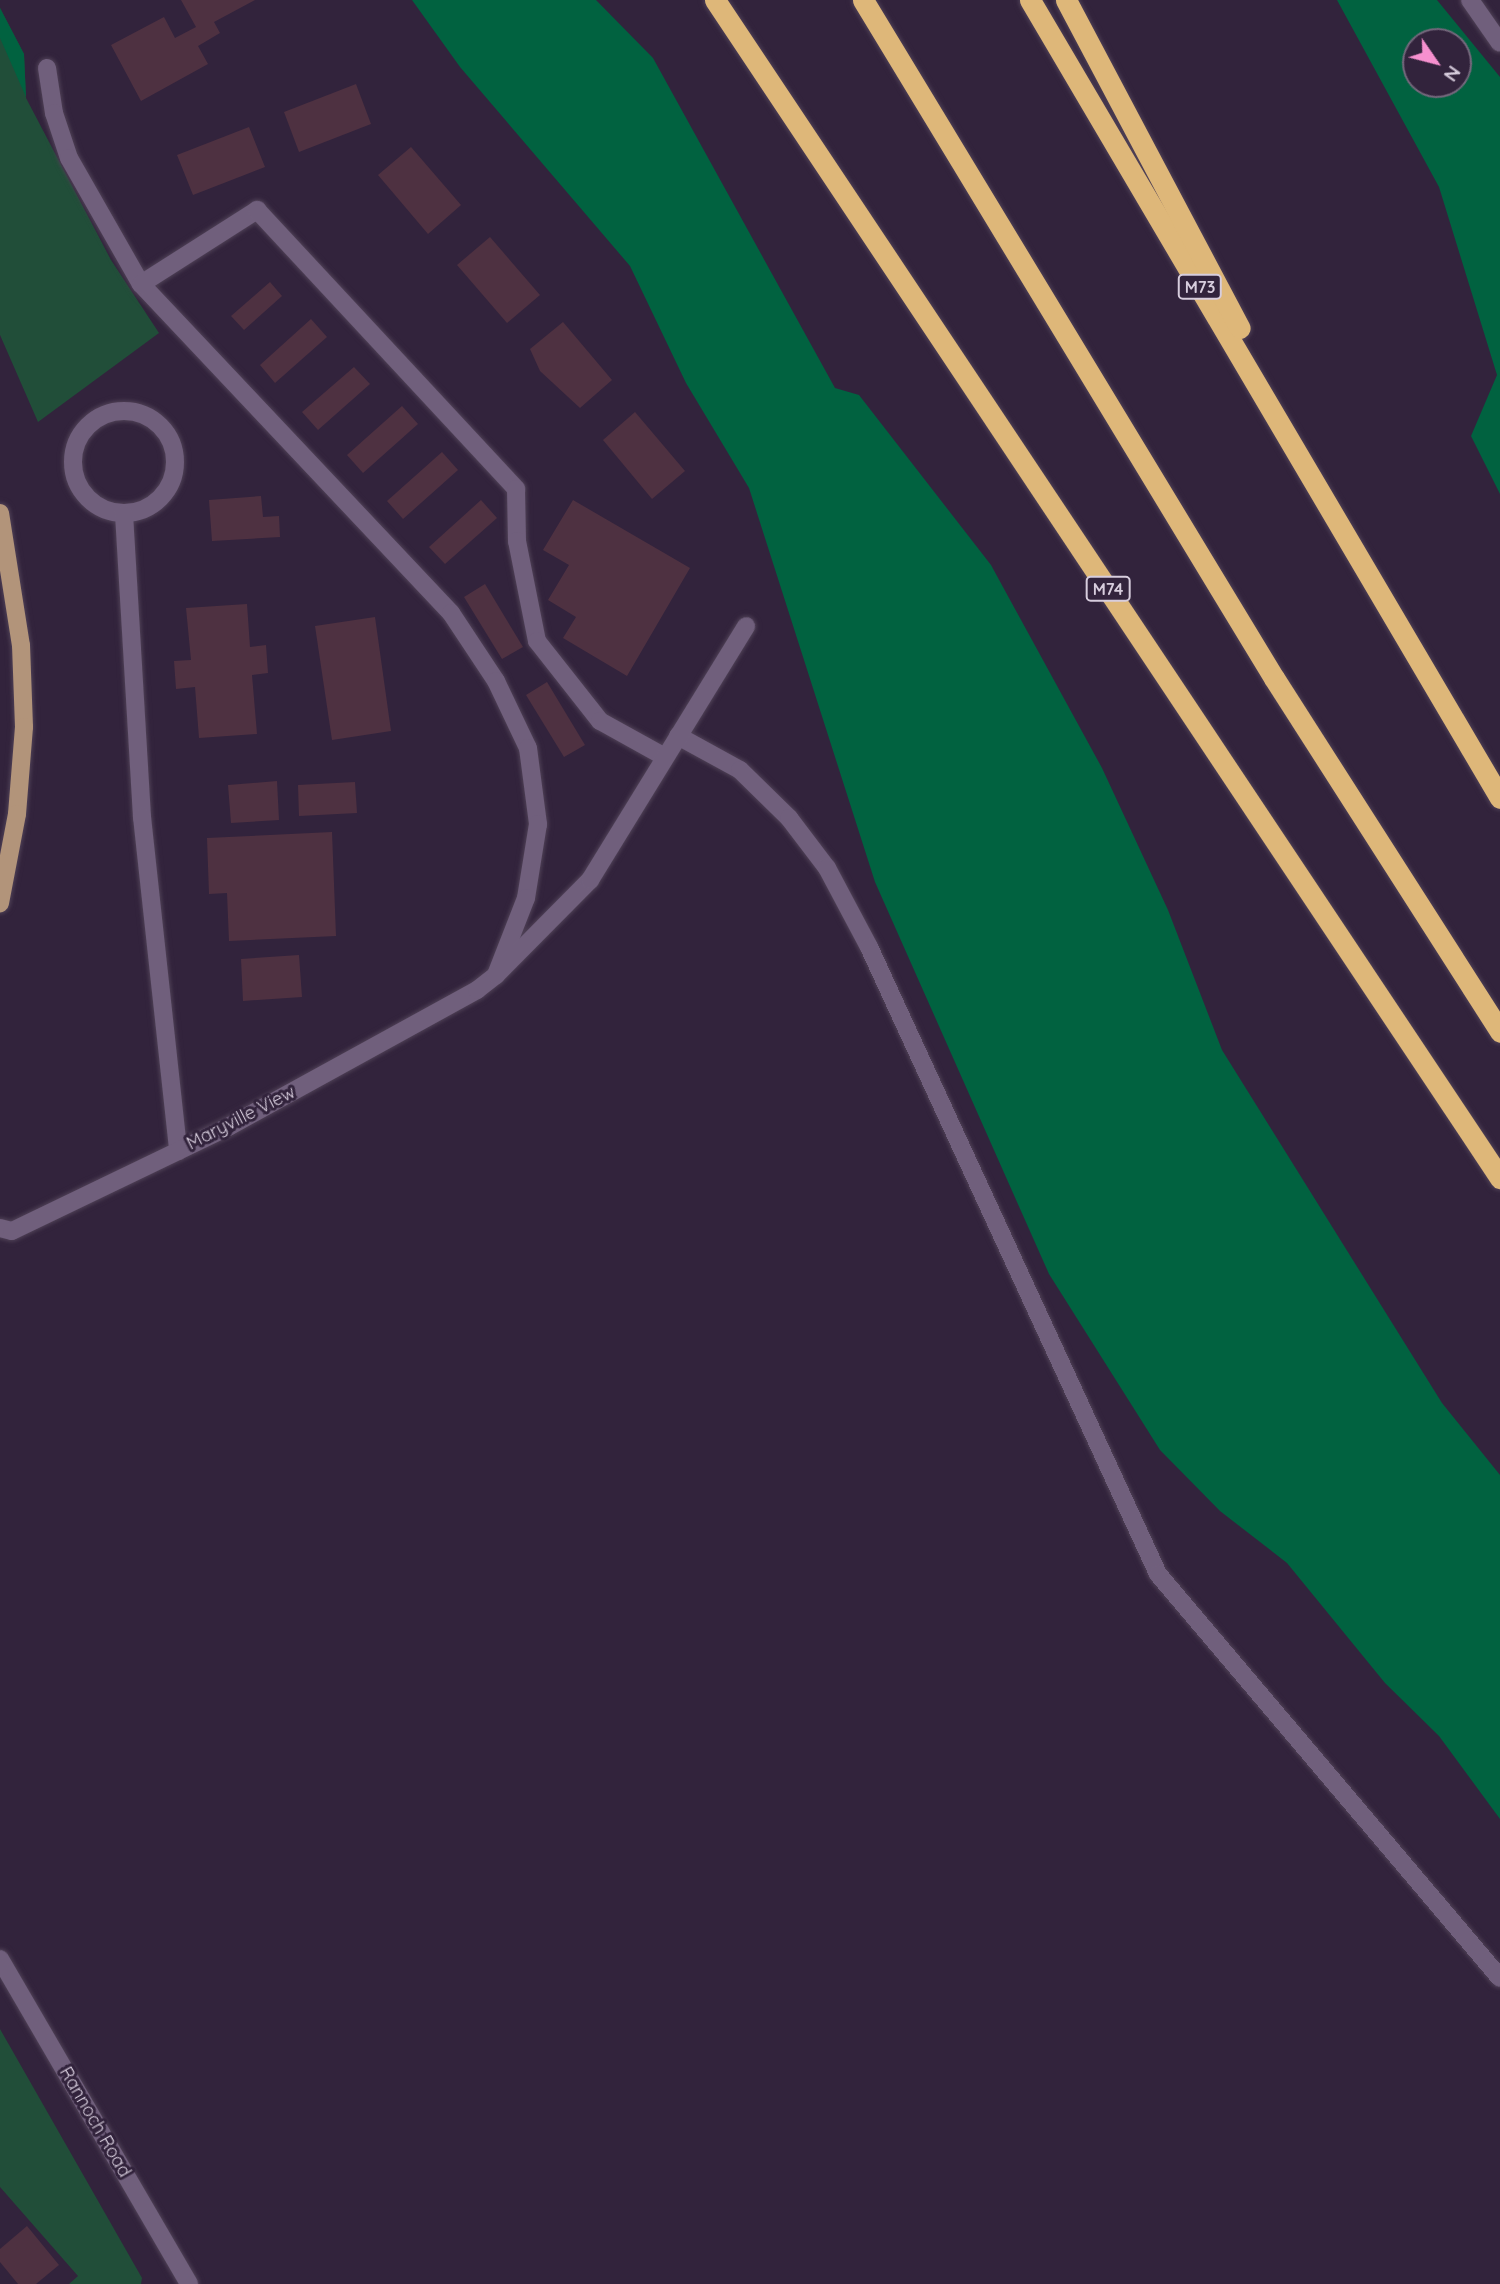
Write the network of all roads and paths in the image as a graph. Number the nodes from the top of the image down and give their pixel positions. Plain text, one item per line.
1 (715, 0) edge
2 (863, 0) edge
3 (1030, 0) edge
4 (1066, 0) edge
5 (1470, 0) edge
6 (1500, 43) edge
7 (47, 68) dead end
8 (141, 285) junction
9 (0, 513) edge
10 (124, 514) junction
11 (1370, 574) junction
12 (746, 626) dead end
13 (678, 736) junction
14 (665, 757) junction
15 (1500, 798) edge
16 (0, 903) edge
17 (496, 975) junction
18 (1500, 1032) edge
19 (178, 1151) junction
20 (1500, 1178) edge
21 (0, 1228) edge
22 (0, 1959) edge
23 (1500, 1978) edge
24 (184, 2281) edge

1 - 20 highway, M74
2 - 18 highway
3 - 11 highway, M73
4 - 11 highway, M73
5 - 6 street
7 - 8 street
8 - 14 street
8 - 17 street
9 - 16 main road
10 - 10 street
10 - 19 street
11 - 15 highway, M73
12 - 13 street, Maryville View
13 - 14 street, Maryville View
13 - 23 street
14 - 17 street, Maryville View
17 - 19 street, Maryville View
19 - 21 street, Maryville View
22 - 24 street, Rannoch Road

